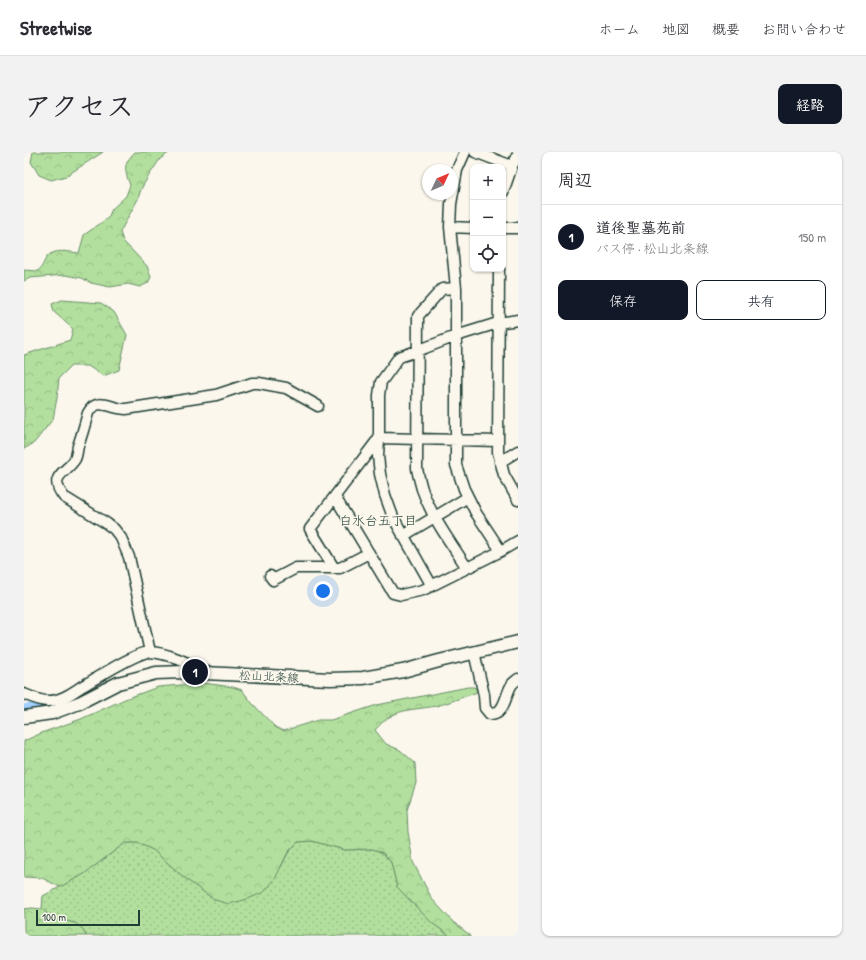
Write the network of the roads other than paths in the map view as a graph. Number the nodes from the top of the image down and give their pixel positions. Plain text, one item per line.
1 (465, 152) edge
2 (475, 152) edge
3 (518, 154) edge
4 (512, 166) junction
5 (506, 183) edge
6 (450, 227) junction
7 (470, 228) edge
8 (506, 228) edge
9 (518, 228) edge
10 (499, 272) edge
11 (456, 288) junction
12 (518, 320) edge
13 (498, 323) junction
14 (456, 336) junction
15 (417, 351) junction
16 (318, 406) dead end
17 (379, 438) junction
18 (417, 438) junction
19 (455, 440) junction
20 (497, 441) junction
21 (518, 451) edge
22 (500, 462) junction
23 (335, 497) junction
24 (468, 497) junction
25 (518, 500) edge
26 (435, 517) junction
27 (403, 536) junction
28 (518, 541) edge
29 (501, 551) junction
30 (370, 553) junction
31 (334, 568) junction
32 (466, 568) junction
33 (270, 576) dead end
34 (432, 586) junction
35 (518, 642) edge
36 (150, 652) junction
37 (474, 652) junction
38 (206, 673) junction
39 (518, 679) edge
40 (24, 694) edge
41 (24, 717) edge

1 - 6 street
2 - 4 street
3 - 4 street
4 - 5 street
6 - 7 street
6 - 11 street
8 - 9 street
10 - 13 street
11 - 14 street
11 - 15 street
12 - 13 street
13 - 14 street
13 - 20 street
14 - 15 street
14 - 19 street
15 - 17 street
15 - 18 street
16 - 36 street
17 - 18 street
17 - 23 street
17 - 27 street
18 - 19 street
18 - 26 street
19 - 20 street
19 - 24 street
20 - 22 street
21 - 22 street
22 - 25 street
23 - 30 street
23 - 31 street
24 - 26 street
24 - 29 street
26 - 27 street
26 - 32 street
27 - 34 street
28 - 29 street
29 - 32 street
30 - 31 street
30 - 34 street
31 - 33 street
32 - 34 street
35 - 37 main road, 松山北条線
36 - 38 street
36 - 40 street
37 - 38 main road, 松山北条線
37 - 39 street
38 - 41 main road, 松山北条線

